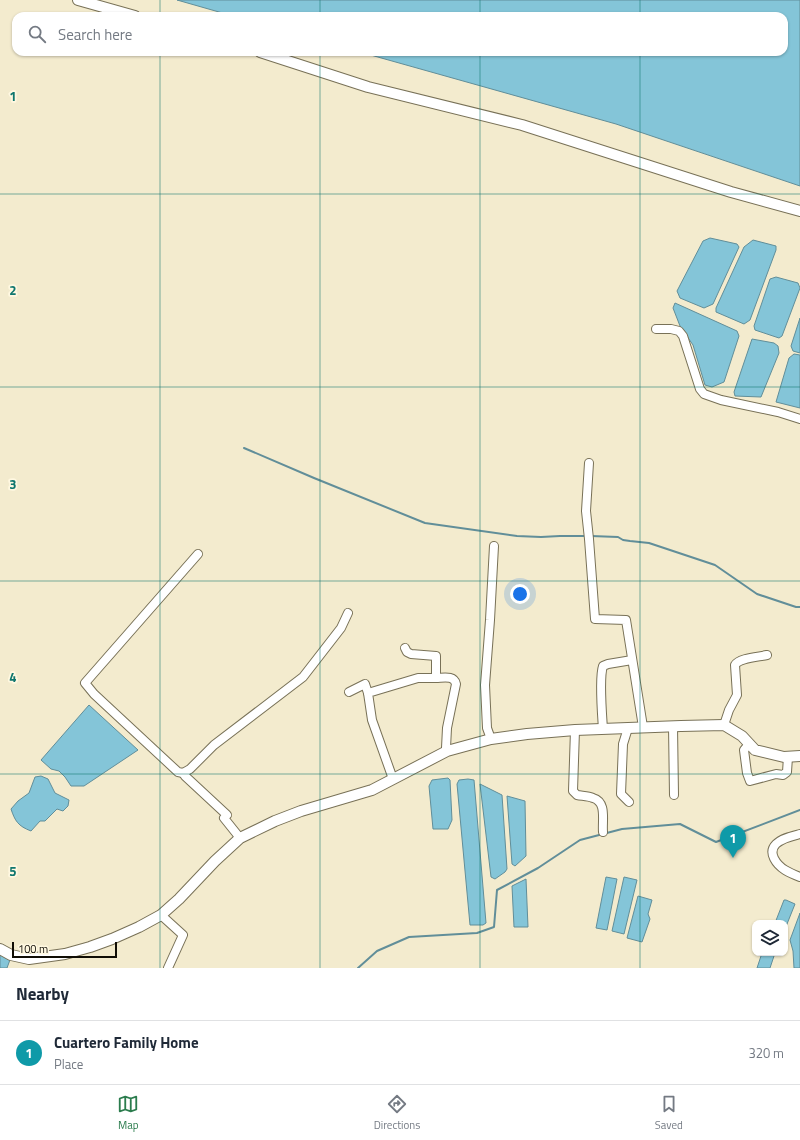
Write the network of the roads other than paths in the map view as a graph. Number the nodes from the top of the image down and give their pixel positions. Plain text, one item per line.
1 (78, 0) edge
2 (121, 12) edge
3 (272, 56) edge
4 (800, 211) edge
5 (656, 330) dead end
6 (800, 419) edge
7 (590, 463) dead end
8 (494, 546) dead end
9 (198, 554) dead end
10 (348, 613) dead end
11 (405, 648) dead end
12 (767, 655) dead end
13 (632, 660) junction
14 (436, 678) junction
15 (349, 692) dead end
16 (368, 693) junction
17 (724, 725) junction
18 (673, 726) junction
19 (643, 727) junction
20 (628, 728) junction
21 (603, 729) junction
22 (575, 730) junction
23 (491, 739) junction
24 (749, 744) junction
25 (447, 751) junction
26 (800, 756) edge
27 (788, 757) junction
28 (183, 773) junction
29 (393, 779) junction
30 (674, 795) dead end
31 (629, 802) dead end
32 (602, 832) dead end
33 (800, 834) edge
34 (240, 838) junction
35 (800, 877) edge
36 (162, 915) junction
37 (0, 949) edge
38 (168, 968) edge

1 - 2 street
3 - 4 street
5 - 6 street
7 - 13 street
8 - 23 street
9 - 28 street
10 - 28 street
11 - 14 street
12 - 17 street
13 - 19 street
13 - 21 street
14 - 16 street
14 - 25 street
15 - 16 street
16 - 29 street
17 - 18 street
17 - 24 street
18 - 19 street
18 - 30 street
19 - 20 street
20 - 21 street
20 - 31 street
21 - 22 street
22 - 23 street
22 - 32 street
23 - 25 street
24 - 27 street
24 - 27 street
25 - 29 street
26 - 27 street
28 - 34 street
29 - 34 street
33 - 35 street
34 - 36 street
36 - 37 street
36 - 38 street

